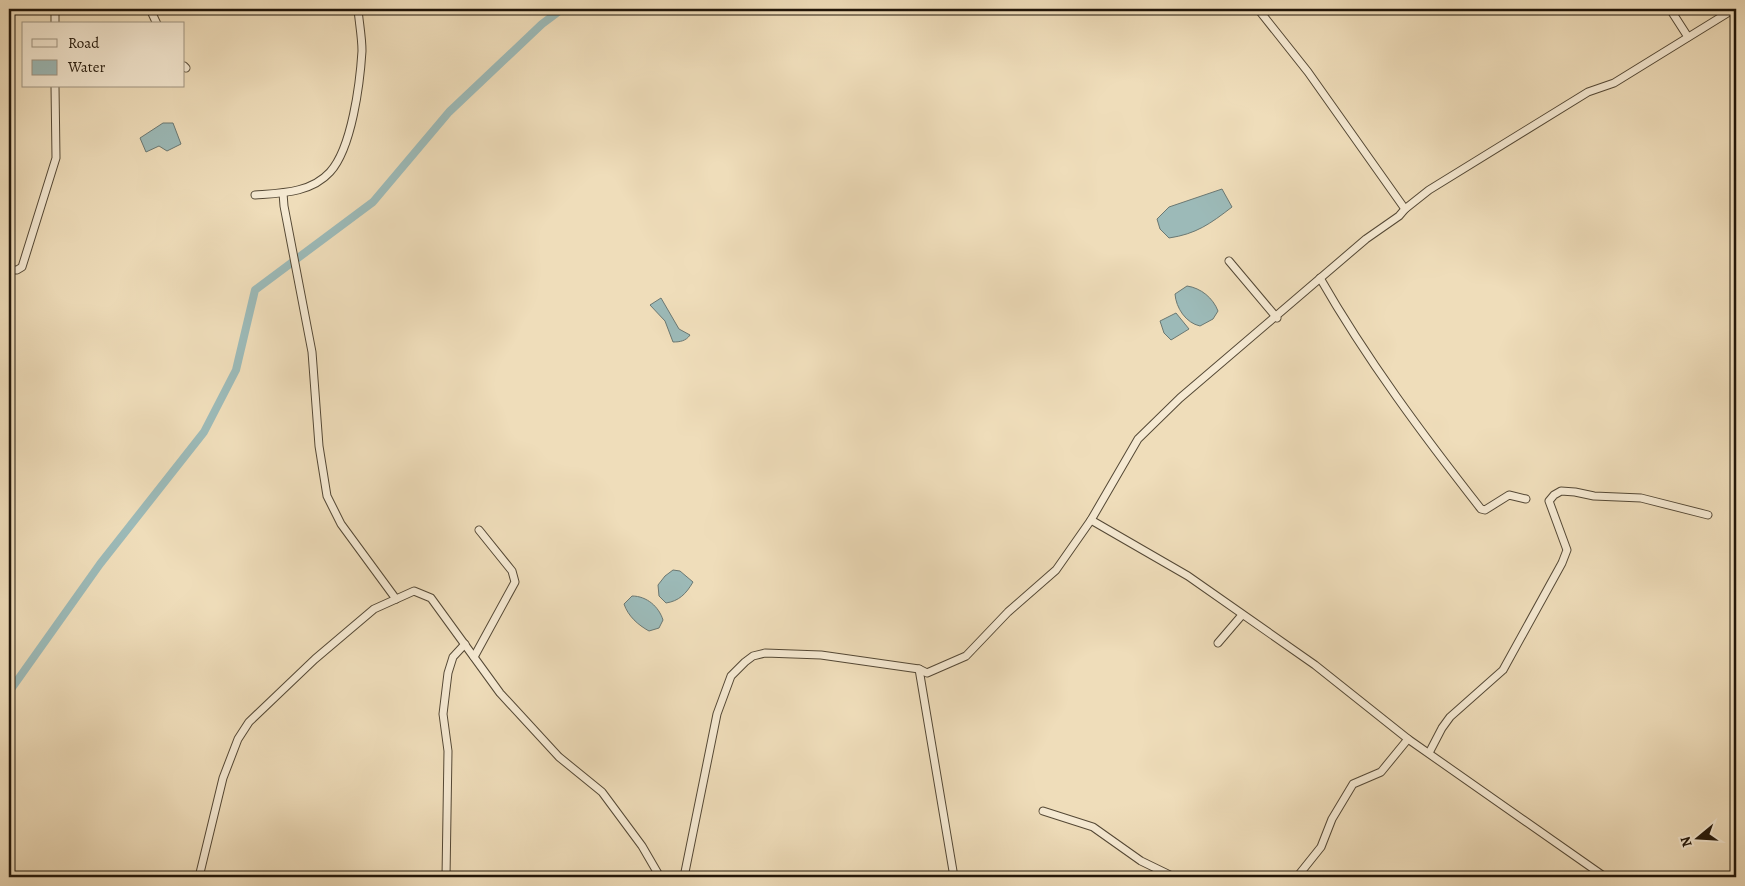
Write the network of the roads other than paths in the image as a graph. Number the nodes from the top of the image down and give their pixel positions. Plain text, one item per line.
1 (54, 9) edge
2 (150, 9) edge
3 (358, 9) edge
4 (1258, 9) edge
5 (1670, 9) edge
6 (1734, 9) edge
7 (55, 22) edge
8 (156, 22) edge
9 (1688, 36) junction
10 (55, 88) edge
11 (284, 193) junction
12 (255, 195) dead end
13 (1405, 208) junction
14 (1229, 261) dead end
15 (9, 270) edge
16 (1320, 278) junction
17 (1276, 318) junction
18 (1526, 499) dead end
19 (1708, 515) dead end
20 (1091, 520) junction
21 (479, 530) dead end
22 (396, 600) junction
23 (1242, 615) junction
24 (1218, 643) dead end
25 (465, 644) junction
26 (474, 657) junction
27 (919, 669) junction
28 (1408, 739) junction
29 (1429, 753) junction
30 (1044, 811) dead end
31 (199, 877) edge
32 (446, 877) edge
33 (660, 877) edge
34 (684, 877) edge
35 (954, 877) edge
36 (1174, 877) edge
37 (1297, 877) edge
38 (1605, 877) edge

1 - 7 street
2 - 8 street
3 - 11 street
4 - 13 street
5 - 9 street
6 - 9 street
9 - 13 street
10 - 15 street
11 - 12 street
11 - 22 street
13 - 16 street
14 - 17 street
16 - 17 street
16 - 18 street
17 - 20 street
19 - 29 street
20 - 23 street
20 - 27 street
21 - 26 street
22 - 25 street
22 - 31 street
23 - 24 street
23 - 28 street
25 - 26 street
25 - 32 street
26 - 33 street
27 - 34 street
27 - 35 street
28 - 29 street
28 - 37 street
29 - 38 street
30 - 36 street

